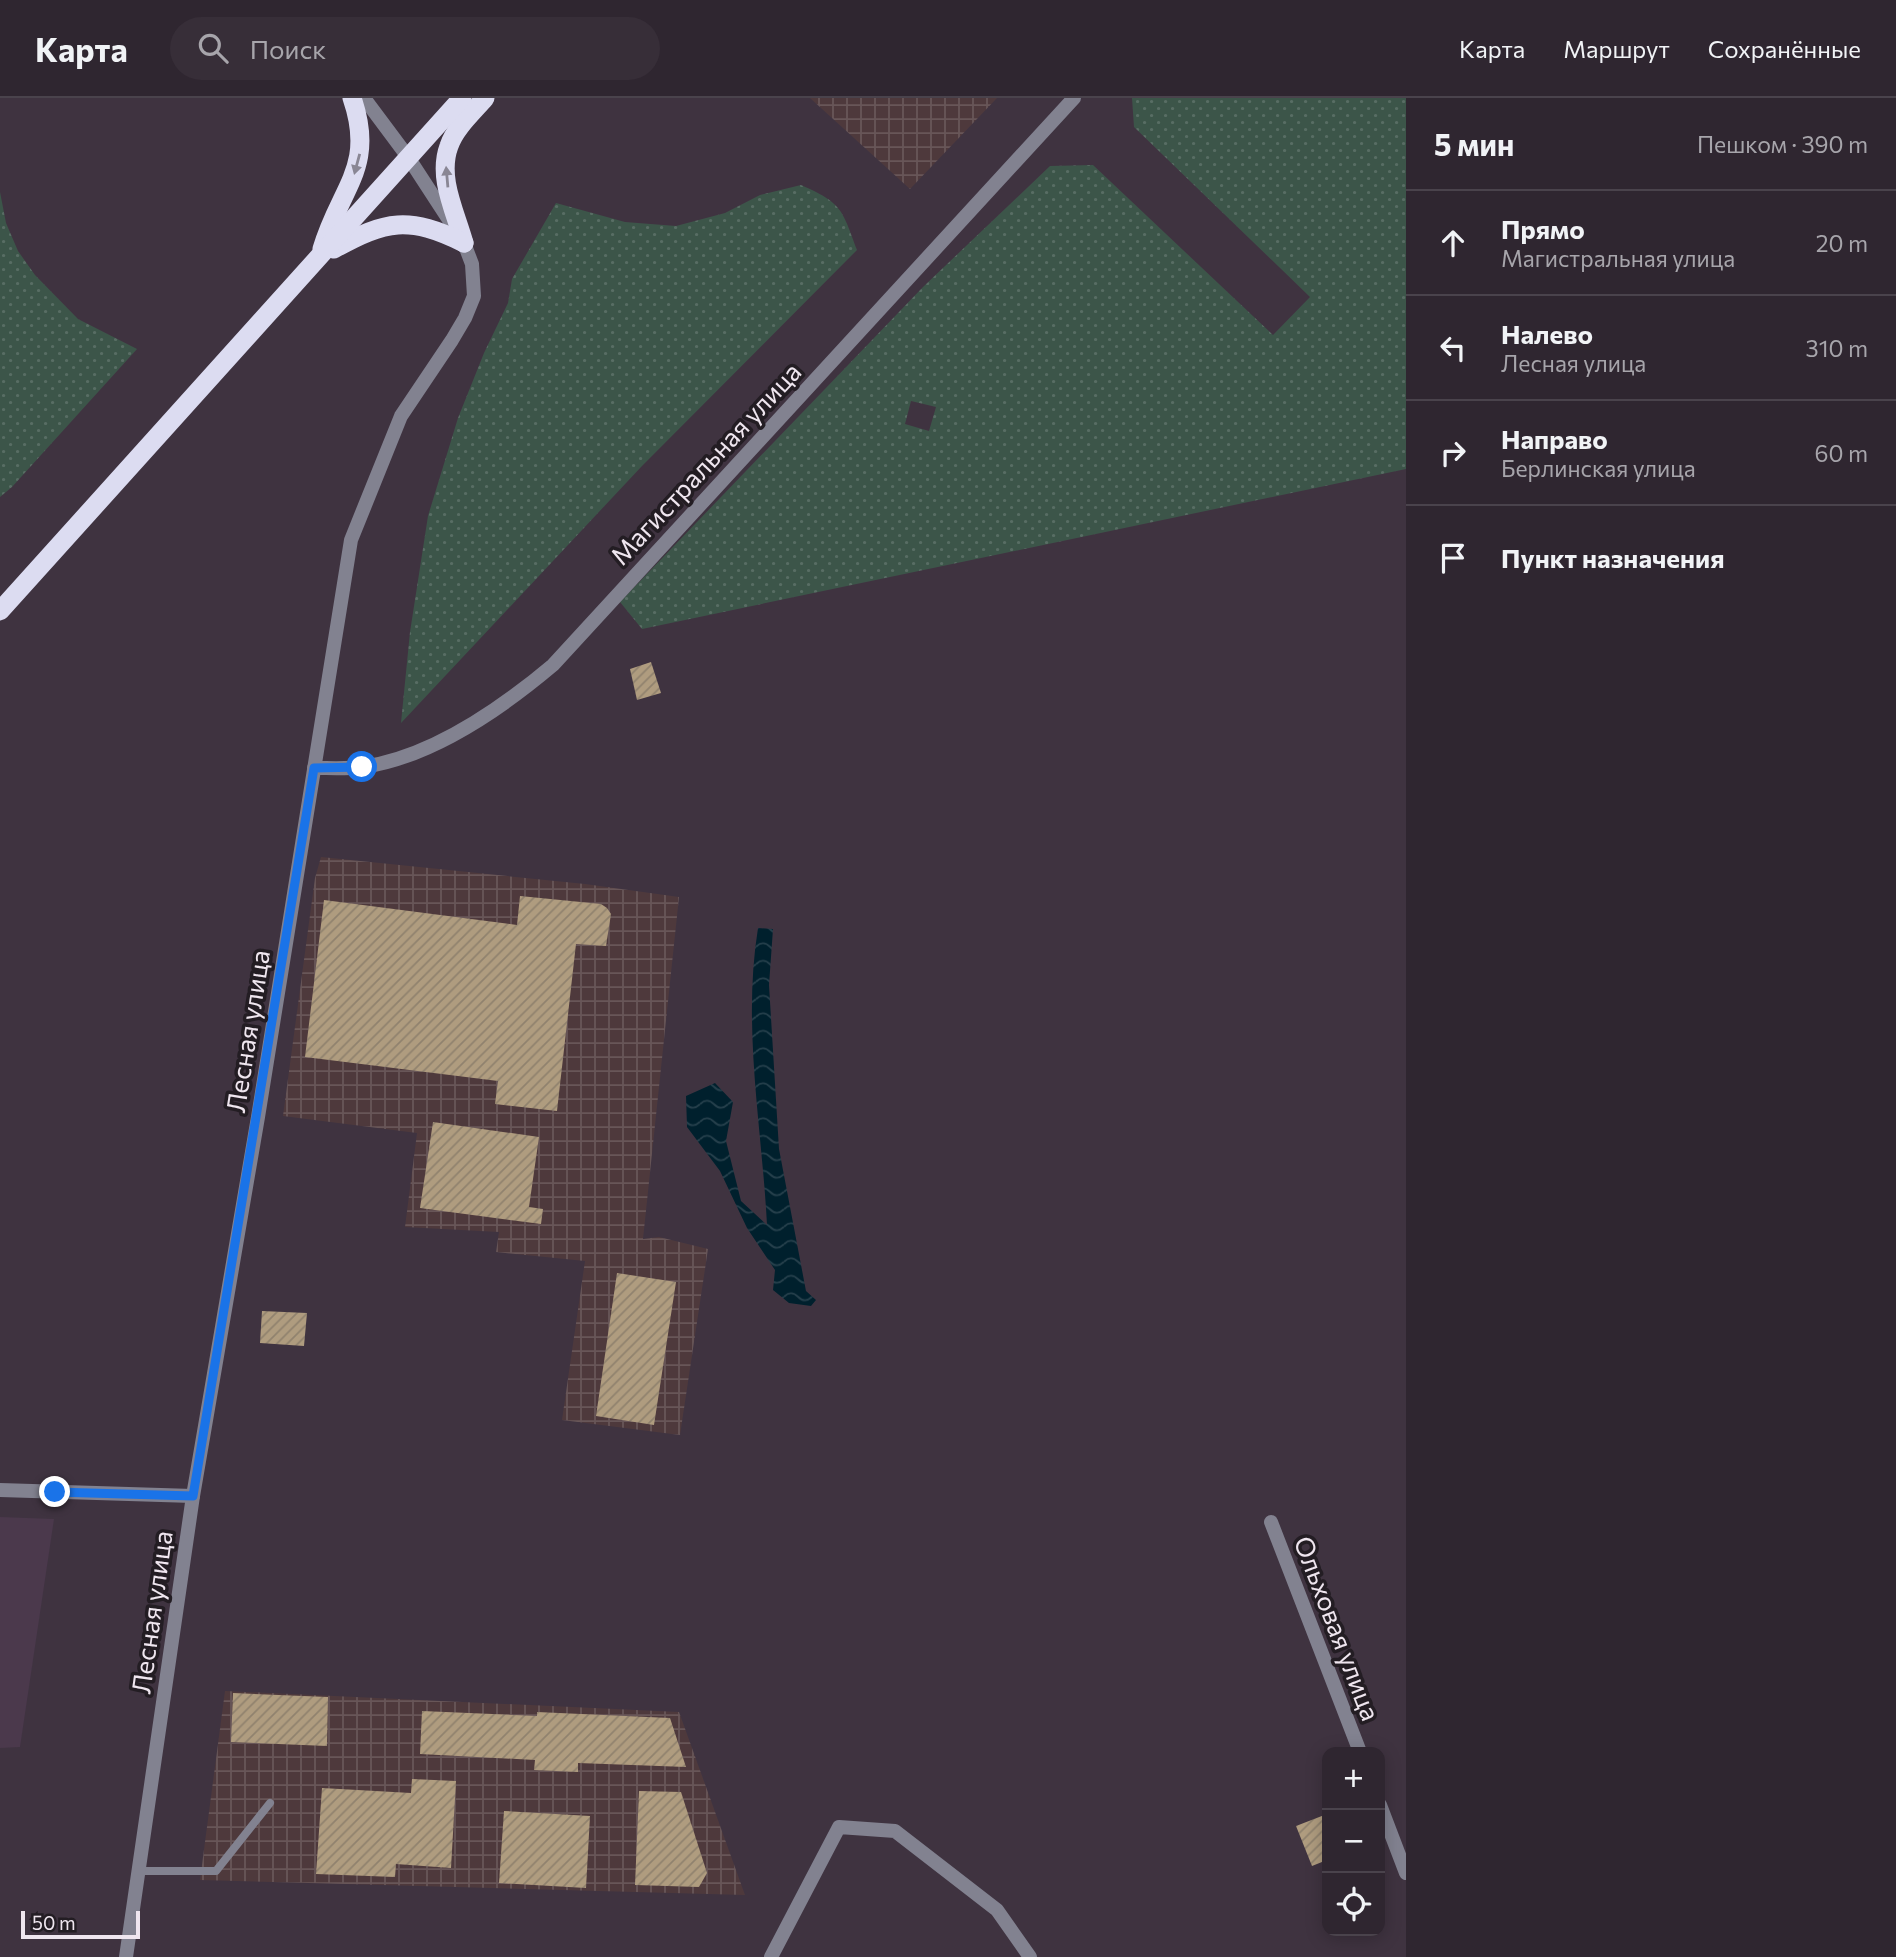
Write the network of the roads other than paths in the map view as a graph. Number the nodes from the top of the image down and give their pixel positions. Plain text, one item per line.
1 (352, 98) edge
2 (363, 98) edge
3 (462, 98) edge
4 (485, 98) edge
5 (1074, 98) edge
6 (408, 157) junction
7 (464, 243) junction
8 (320, 257) junction
9 (0, 611) edge
10 (314, 768) junction
11 (0, 1490) edge
12 (193, 1496) junction
13 (1271, 1522) dead end
14 (1358, 1747) edge
15 (271, 1803) dead end
16 (1382, 1810) edge
17 (138, 1871) junction
18 (1406, 1873) edge
19 (126, 1957) edge
20 (771, 1957) edge
21 (1030, 1957) edge

1 -> 8 highway
2 - 6 street, Лесная улица
3 - 6 highway
7 -> 4 highway
5 - 10 street, Магистральная улица
6 - 7 street, Лесная улица
6 - 8 highway
7 - 8 highway
7 - 10 street, Лесная улица
8 - 9 highway
10 - 12 street, Лесная улица
11 - 12 street
12 - 17 street, Лесная улица
13 - 14 street, Ольховая улица
15 - 17 lane
16 - 18 street
17 - 19 street, Лесная улица
20 - 21 street

